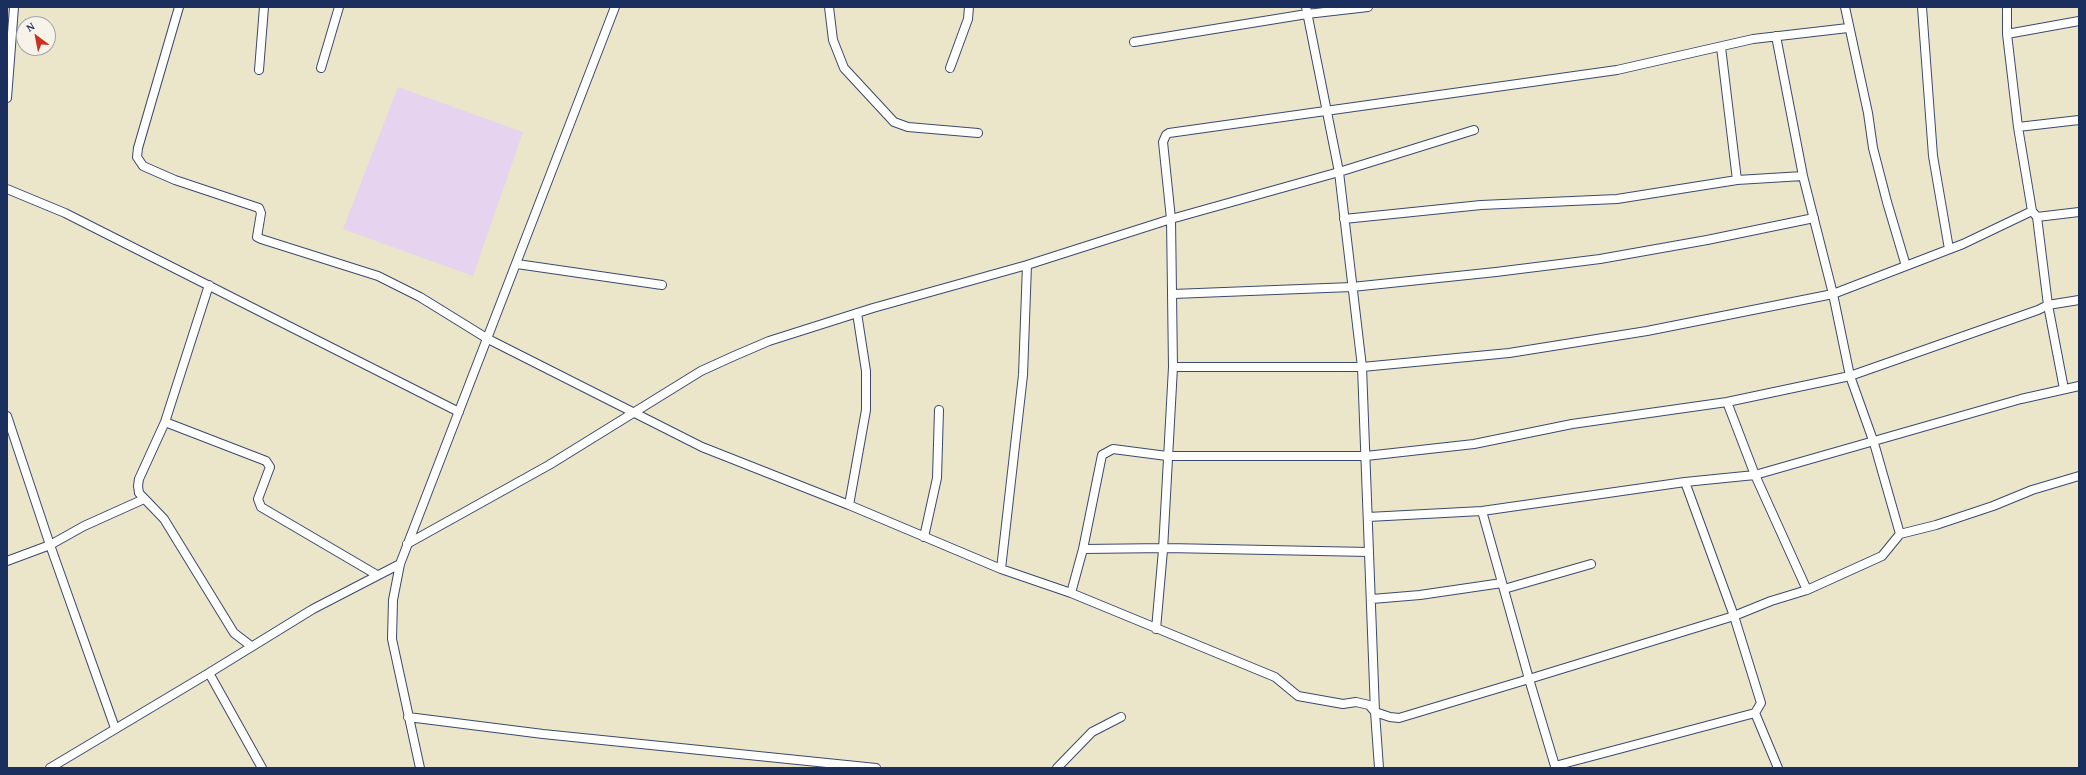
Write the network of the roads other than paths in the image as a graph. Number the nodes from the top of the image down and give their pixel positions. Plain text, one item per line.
1 (14, 7) edge
2 (179, 7) edge
3 (264, 7) edge
4 (339, 7) edge
5 (615, 7) edge
6 (829, 7) edge
7 (969, 7) edge
8 (1368, 7) edge
9 (1844, 7) edge
10 (1922, 7) edge
11 (2007, 7) edge
12 (1307, 10) edge
13 (2079, 21) edge
14 (1848, 28) junction
15 (2007, 34) junction
16 (1776, 36) junction
17 (1134, 42) dead end
18 (1721, 46) junction
19 (321, 68) dead end
20 (950, 68) dead end
21 (259, 70) dead end
22 (7, 98) edge
23 (1328, 110) junction
24 (2079, 120) edge
25 (2018, 127) junction
26 (1474, 130) dead end
27 (978, 133) dead end
28 (1339, 172) junction
29 (1803, 176) junction
30 (1737, 180) junction
31 (7, 189) edge
32 (2079, 212) edge
33 (2035, 214) junction
34 (1814, 218) junction
35 (1171, 219) junction
36 (1344, 220) junction
37 (1949, 249) junction
38 (517, 264) junction
39 (1027, 264) junction
40 (1906, 266) junction
41 (209, 285) junction
42 (662, 285) dead end
43 (1352, 287) junction
44 (1173, 294) junction
45 (1833, 294) junction
46 (2079, 300) edge
47 (2048, 305) junction
48 (857, 313) junction
49 (488, 339) junction
50 (1173, 367) junction
51 (1362, 367) junction
52 (1850, 376) junction
53 (2079, 386) edge
54 (2064, 389) junction
55 (1727, 402) junction
56 (940, 410) dead end
57 (460, 412) junction
58 (635, 412) junction
59 (7, 416) edge
60 (165, 422) junction
61 (1874, 443) junction
62 (1167, 456) junction
63 (1366, 456) junction
64 (1755, 475) junction
65 (2079, 476) edge
66 (1685, 482) junction
67 (144, 499) junction
68 (849, 505) junction
69 (1482, 511) junction
70 (1368, 517) junction
71 (1900, 534) junction
72 (924, 537) junction
73 (407, 544) junction
74 (50, 545) junction
75 (1083, 548) junction
76 (1163, 548) junction
77 (1369, 552) junction
78 (7, 561) edge
79 (400, 564) junction
80 (1591, 564) dead end
81 (1001, 570) junction
82 (376, 575) junction
83 (1503, 586) junction
84 (1807, 590) junction
85 (1071, 593) junction
86 (1372, 599) junction
87 (1734, 616) junction
88 (1156, 629) junction
89 (251, 646) junction
90 (209, 674) junction
91 (1528, 679) junction
92 (1375, 712) junction
93 (1755, 713) junction
94 (408, 717) junction
95 (1121, 717) dead end
96 (116, 728) junction
97 (1553, 767) edge
98 (50, 768) edge
99 (262, 768) edge
100 (420, 768) edge
101 (876, 768) edge
102 (1057, 768) edge
103 (1379, 768) edge
104 (1778, 768) edge

1 - 22 street
2 - 49 street
3 - 21 street
4 - 19 street
5 - 38 street
6 - 27 street
7 - 20 street
8 - 12 street
9 - 14 street
10 - 37 street
11 - 15 street
12 - 17 street
12 - 23 street
13 - 15 street
14 - 16 street
14 - 40 street
15 - 25 street
16 - 18 street
16 - 29 street
18 - 23 street
18 - 30 street
23 - 28 street
23 - 35 street
24 - 25 street
25 - 33 street
26 - 28 street
28 - 35 street
28 - 36 street
29 - 30 street
29 - 34 street
30 - 36 street
31 - 41 street
32 - 33 street
33 - 37 street
33 - 47 street
34 - 43 street
34 - 45 street
35 - 39 street
35 - 44 street
36 - 43 street
37 - 40 street
38 - 42 street
38 - 49 street
39 - 48 street
39 - 81 street
40 - 45 street
41 - 57 street
41 - 60 street
43 - 44 street
43 - 51 street
44 - 50 street
45 - 51 street
45 - 52 street
46 - 47 street
47 - 52 street
47 - 54 street
48 - 58 street
48 - 68 street
49 - 57 street
49 - 58 street
50 - 51 street
50 - 62 street
51 - 63 street
52 - 55 street
52 - 61 street
53 - 54 street
54 - 61 street
55 - 63 street
55 - 64 street
56 - 72 street
57 - 73 street
58 - 68 street
58 - 73 street
59 - 74 street
60 - 67 street
60 - 82 street
61 - 64 street
61 - 71 street
62 - 63 street
62 - 75 street
62 - 76 street
63 - 70 street
64 - 66 street
64 - 84 street
65 - 71 street
66 - 69 street
66 - 87 street
67 - 74 street
67 - 89 street
68 - 72 street
69 - 70 street
69 - 83 street
70 - 77 street
71 - 84 street
72 - 81 street
73 - 79 street
74 - 78 street
74 - 96 street
75 - 76 street
75 - 85 street
76 - 77 street
76 - 88 street
77 - 86 street
79 - 82 street
79 - 94 street
80 - 83 street
81 - 85 street
82 - 89 street
83 - 86 street
83 - 91 street
84 - 87 street
85 - 88 street
86 - 92 street
87 - 91 street
87 - 93 street
88 - 92 street
89 - 90 street
90 - 96 street
90 - 99 street
91 - 92 street
91 - 97 street
92 - 103 street
93 - 97 street
93 - 104 street
94 - 100 street
94 - 101 street
95 - 102 street
96 - 98 street

